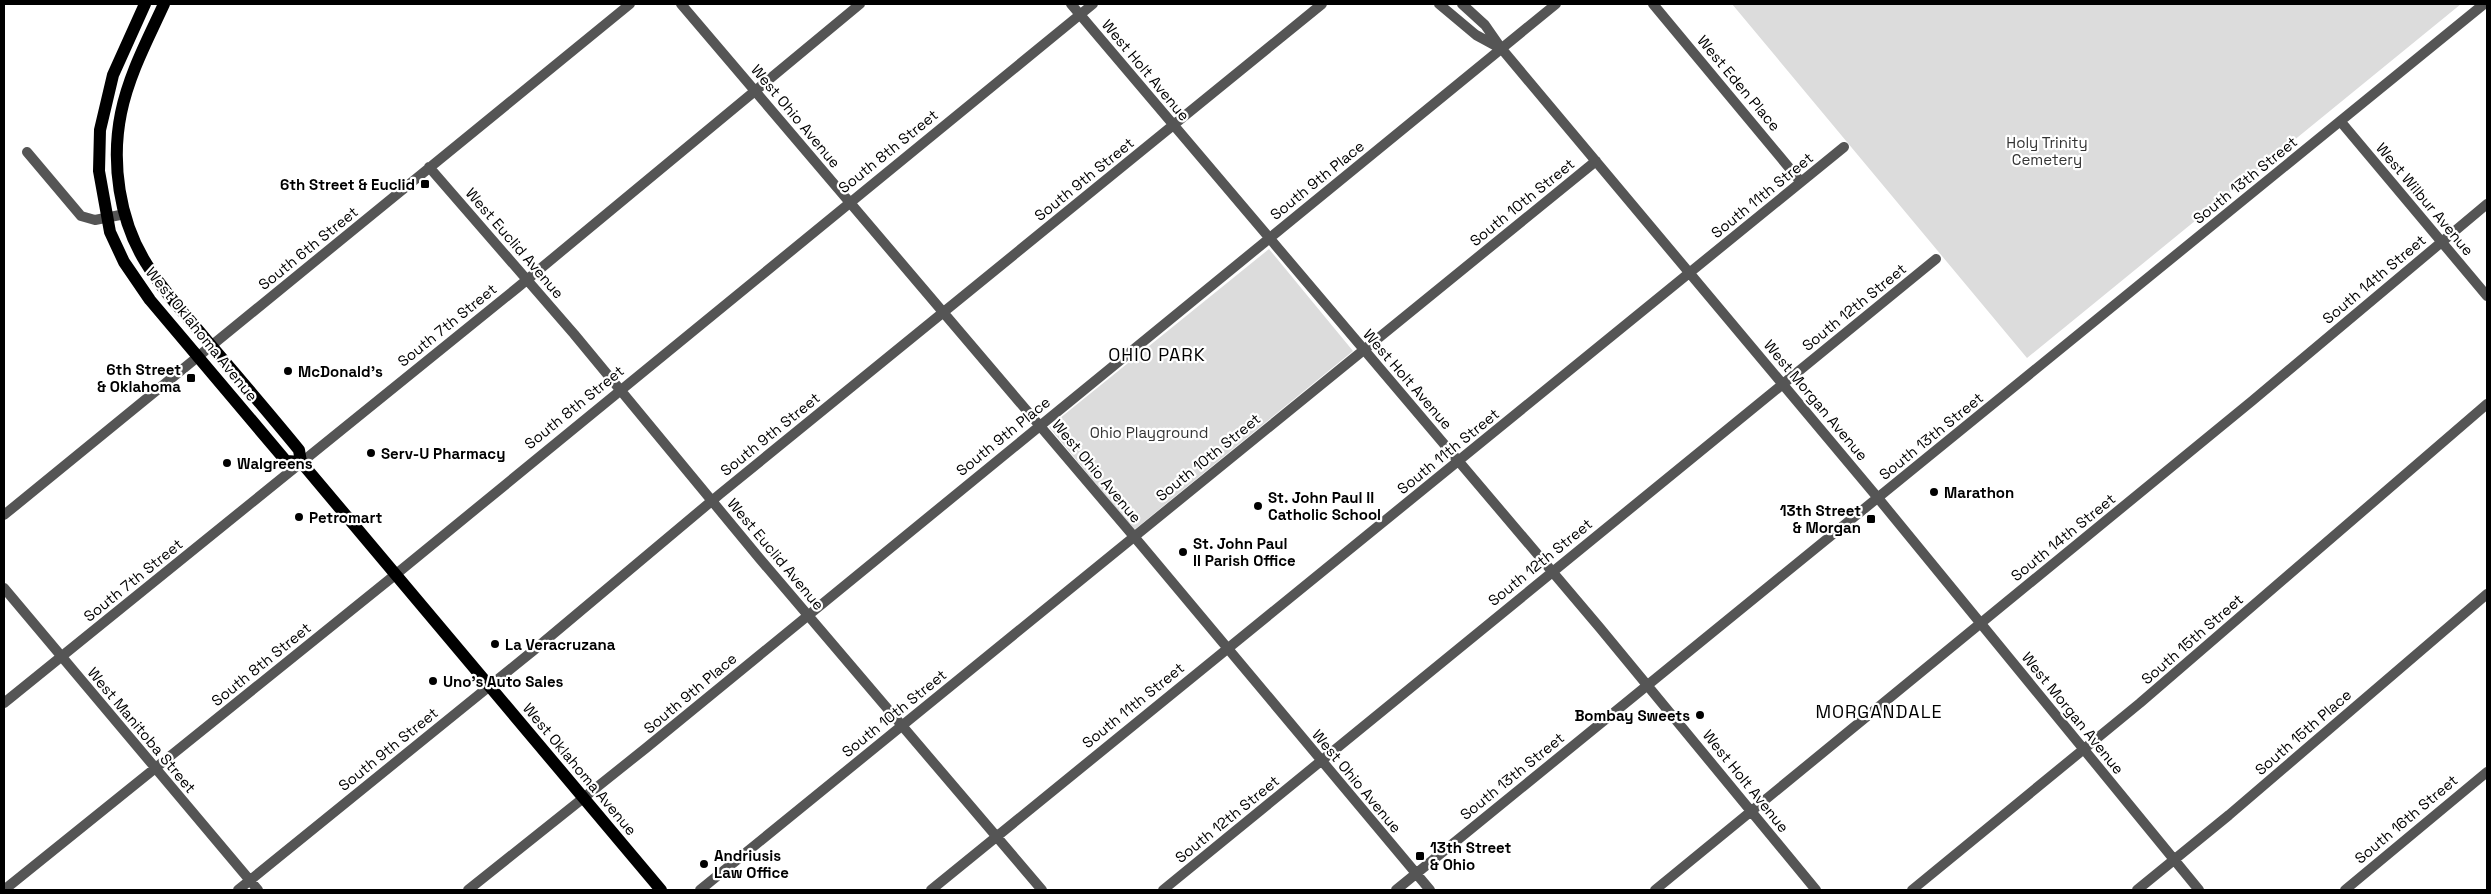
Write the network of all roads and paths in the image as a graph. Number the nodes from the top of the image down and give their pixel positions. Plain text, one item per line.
1 (145, 4) edge
2 (164, 4) edge
3 (630, 4) edge
4 (681, 4) edge
5 (860, 4) edge
6 (1071, 4) edge
7 (1093, 4) edge
8 (1322, 4) edge
9 (1439, 4) edge
10 (1462, 4) edge
11 (1556, 4) edge
12 (1653, 4) edge
13 (2484, 4) edge
14 (1080, 14) junction
15 (1501, 48) junction
16 (755, 90) junction
17 (2341, 122) junction
18 (1174, 126) junction
19 (1844, 147) dead end
20 (27, 152) dead end
21 (1596, 161) junction
22 (429, 167) junction
23 (1801, 182) junction
24 (849, 202) junction
25 (2487, 204) edge
26 (125, 214) junction
27 (106, 218) junction
28 (1269, 238) junction
29 (2441, 242) junction
30 (1936, 259) dead end
31 (1690, 273) junction
32 (527, 279) junction
33 (2487, 296) edge
34 (943, 314) junction
35 (212, 346) junction
36 (1363, 350) junction
37 (198, 357) junction
38 (1783, 384) junction
39 (619, 390) junction
40 (2487, 404) edge
41 (1039, 425) junction
42 (301, 462) junction
43 (1459, 462) junction
44 (1878, 498) junction
45 (712, 501) junction
46 (4, 515) edge
47 (1134, 537) junction
48 (1552, 572) junction
49 (395, 575) junction
50 (4, 588) edge
51 (2487, 594) edge
52 (808, 615) junction
53 (1981, 624) junction
54 (1228, 648) junction
55 (61, 657) junction
56 (1648, 685) junction
57 (489, 686) junction
58 (4, 703) edge
59 (903, 725) junction
60 (2084, 750) junction
61 (1321, 762) junction
62 (155, 768) junction
63 (2487, 772) edge
64 (582, 798) junction
65 (1752, 812) junction
66 (996, 836) junction
67 (2174, 860) junction
68 (1416, 874) junction
69 (250, 880) junction
70 (4, 890) edge
71 (238, 890) edge
72 (258, 890) edge
73 (468, 890) edge
74 (661, 890) edge
75 (700, 890) edge
76 (931, 890) edge
77 (1042, 890) edge
78 (1163, 890) edge
79 (1396, 890) edge
80 (1430, 890) edge
81 (1655, 890) edge
82 (1816, 890) edge
83 (1912, 890) edge
84 (2137, 890) edge
85 (2199, 890) edge
86 (2345, 890) edge

1 - 27 main road, West Oklahoma Avenue
2 - 26 main road, West Oklahoma Avenue
3 - 22 street, South 6th Street
4 - 16 street, West Ohio Avenue
5 - 16 street, South 7th Street
6 - 14 street, West Holt Avenue
7 - 14 street, South 8th Street
8 - 18 street, South 9th Street
9 - 15 street, West Morgan Avenue
10 - 15 street, West Morgan Avenue
11 - 15 street, South 9th Place
12 - 23 street, West Eden Place
13 - 17 street, South 13th Street
14 - 18 street, West Holt Avenue
14 - 24 street, South 8th Street
15 - 21 street, West Morgan Avenue
15 - 28 street, South 9th Place
16 - 24 street, West Ohio Avenue
16 - 32 street, South 7th Street
17 - 29 street, West Wilbur Avenue
17 - 44 street, South 13th Street
18 - 28 street, West Holt Avenue
18 - 34 street, South 9th Street
19 - 23 street, South 11th Street
20 - 27 street
21 - 31 street, West Morgan Avenue
21 - 36 street, South 10th Street
22 - 32 street, West Euclid Avenue
22 - 35 street, South 6th Street
23 - 31 street, South 11th Street
24 - 34 street, West Ohio Avenue
24 - 39 street, South 8th Street
25 - 29 street, South 14th Street
26 - 27 street
26 - 35 main road, West Oklahoma Avenue
27 - 37 main road, West Oklahoma Avenue
28 - 36 street, West Holt Avenue
28 - 41 street, South 9th Place
29 - 33 street, West Wilbur Avenue
29 - 53 street, South 14th Street
30 - 38 street, South 12th Street
31 - 38 street, West Morgan Avenue
31 - 43 street, South 11th Street
32 - 39 street, West Euclid Avenue
32 - 42 street, South 7th Street
34 - 41 street, West Ohio Avenue
34 - 45 street, South 9th Street
35 - 37 street, South 6th Street
35 - 42 main road, West Oklahoma Avenue
36 - 43 street, West Holt Avenue
36 - 47 street, South 10th Street
37 - 42 main road, West Oklahoma Avenue
37 - 46 street, South 6th Street
38 - 44 street, West Morgan Avenue
38 - 48 street, South 12th Street
39 - 45 street, West Euclid Avenue
39 - 49 street, South 8th Street
40 - 60 street, South 15th Street
41 - 47 street, West Ohio Avenue
41 - 52 street, South 9th Place
42 - 49 main road, West Oklahoma Avenue
42 - 55 street, South 7th Street
43 - 48 street, West Holt Avenue
43 - 54 street, South 11th Street
44 - 53 street, West Morgan Avenue
44 - 56 street, South 13th Street
45 - 52 street, West Euclid Avenue
45 - 57 street, South 9th Street
47 - 54 street, West Ohio Avenue
47 - 59 street, South 10th Street
48 - 56 street, West Holt Avenue
48 - 61 street, South 12th Street
49 - 57 main road, West Oklahoma Avenue
49 - 62 street, South 8th Street
50 - 55 street, West Manitoba Street
51 - 67 street, South 15th Place
52 - 59 street, West Euclid Avenue
52 - 64 street, South 9th Place
53 - 60 street, West Morgan Avenue
53 - 65 street, South 14th Street
54 - 61 street, West Ohio Avenue
54 - 66 street, South 11th Street
55 - 58 street, South 7th Street
55 - 62 street, West Manitoba Street
56 - 65 street, West Holt Avenue
56 - 68 street, South 13th Street
57 - 64 main road, West Oklahoma Avenue
57 - 69 street, South 9th Street
59 - 66 street, West Euclid Avenue
59 - 75 street, South 10th Street
60 - 67 street, West Morgan Avenue
60 - 83 street, South 15th Street
61 - 68 street, West Ohio Avenue
61 - 78 street, South 12th Street
62 - 69 street, West Manitoba Street
62 - 70 street, South 8th Street
63 - 86 street, South 16th Street
64 - 73 street, South 9th Place
64 - 74 main road, West Oklahoma Avenue
65 - 81 street, South 14th Street
65 - 82 street, West Holt Avenue
66 - 76 street, South 11th Street
66 - 77 street, West Euclid Avenue
67 - 84 street, South 15th Place
67 - 85 street, West Morgan Avenue
68 - 79 street, South 13th Street
68 - 80 street, West Ohio Avenue
69 - 71 street, South 9th Street
69 - 72 street, West Manitoba Street

